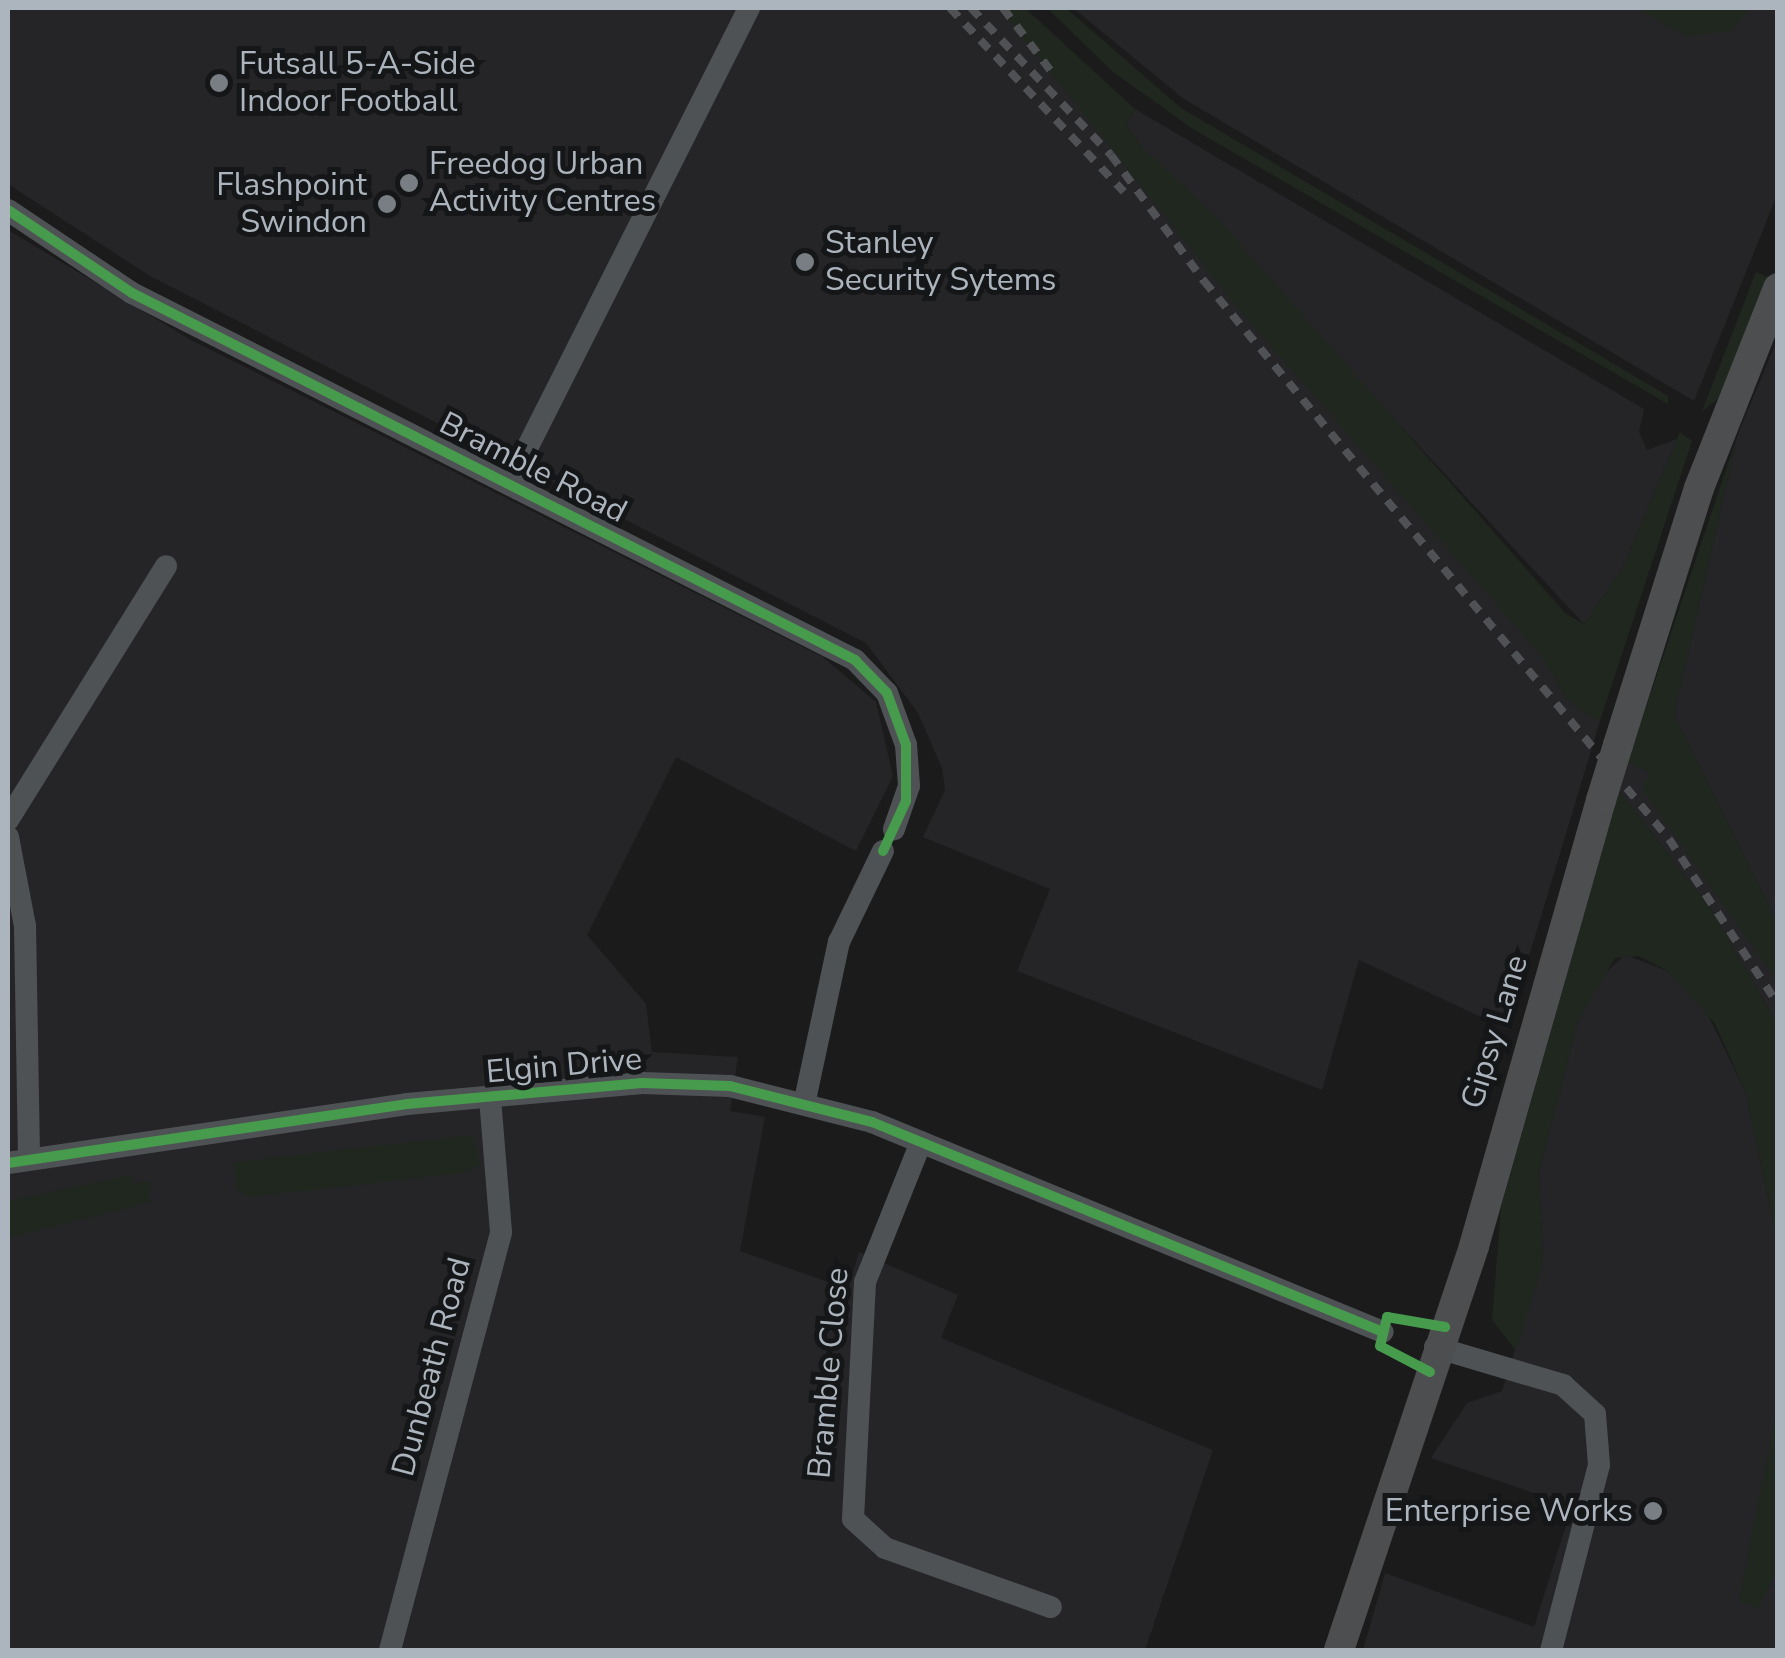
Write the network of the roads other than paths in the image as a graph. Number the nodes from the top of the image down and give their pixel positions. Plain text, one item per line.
1 (749, 8) edge
2 (8, 210) edge
3 (1778, 288) edge
4 (509, 484) junction
5 (166, 566) dead end
6 (8, 820) edge
7 (894, 829) dead end
8 (8, 837) edge
9 (884, 851) dead end
10 (490, 1096) junction
11 (805, 1100) junction
12 (921, 1142) junction
13 (18, 1160) edge
14 (1384, 1332) dead end
15 (1436, 1347) junction
16 (1052, 1608) dead end
17 (390, 1650) edge
18 (1339, 1650) edge
19 (1550, 1650) edge

1 - 4 street
2 - 4 street, Bramble Road
3 - 15 main road, Gipsy Lane, bridge
4 - 7 street, Bramble Road
5 - 6 street
8 - 13 street
9 - 11 street
10 - 11 street, Elgin Drive
10 - 13 street, Elgin Drive
10 - 17 street, Dunbeath Road
11 - 12 street, Elgin Drive
12 - 14 street, Elgin Drive
12 - 16 street, Bramble Close
15 - 18 main road, Gipsy Lane
15 - 19 street

